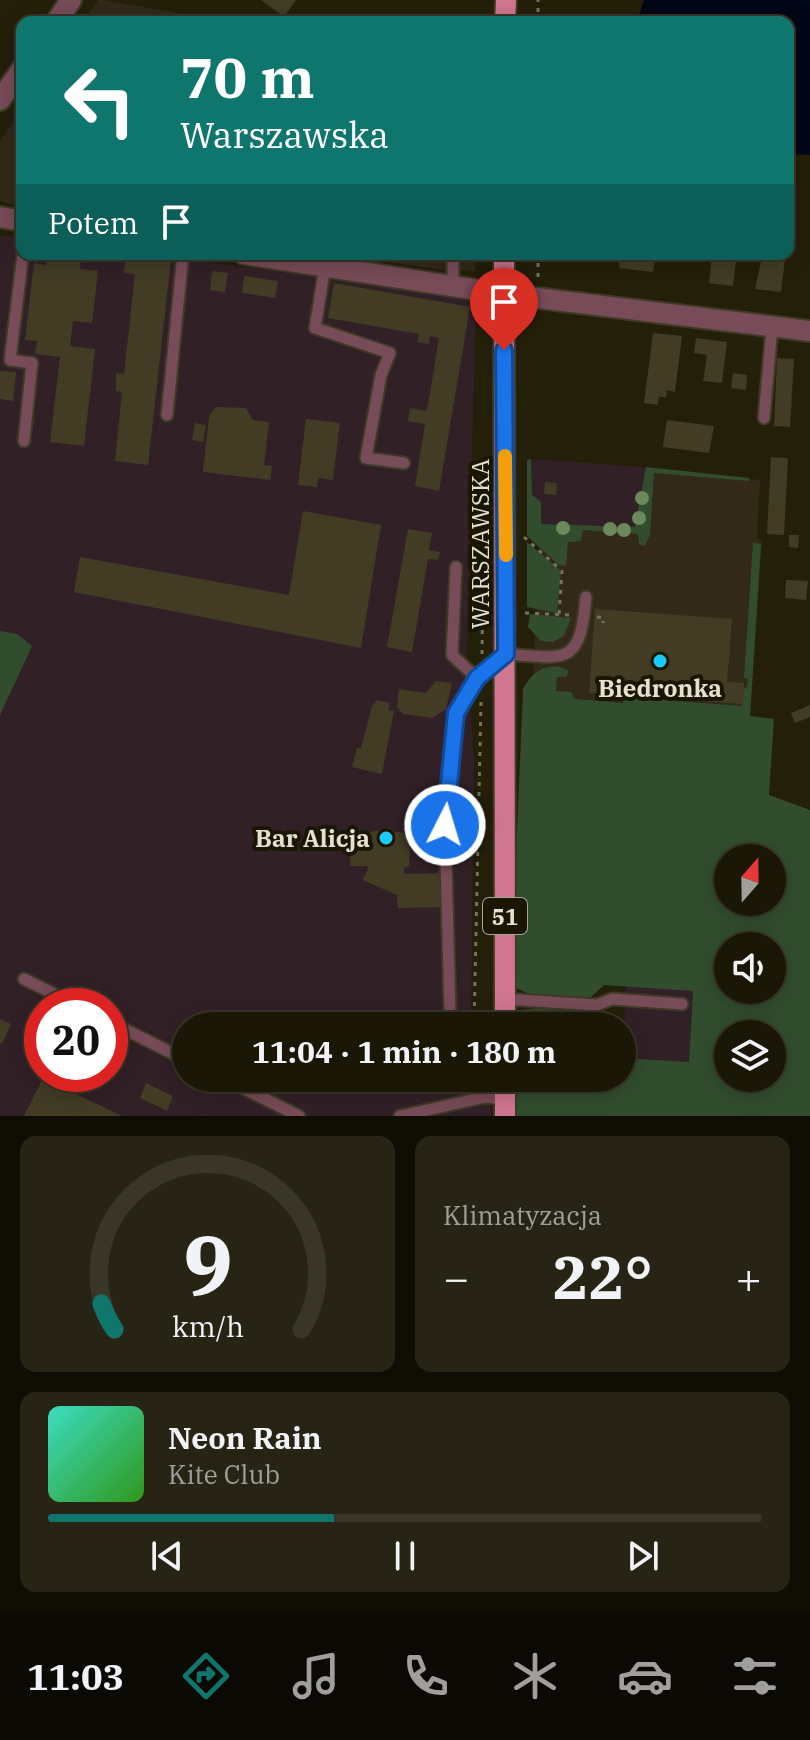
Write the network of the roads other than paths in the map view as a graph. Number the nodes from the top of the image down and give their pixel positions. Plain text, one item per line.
1 (16, 77) edge
2 (0, 100) edge
3 (22, 260) edge
4 (182, 260) edge
5 (310, 260) edge
6 (453, 260) edge
7 (504, 260) edge
8 (332, 262) edge
9 (453, 285) junction
10 (504, 294) junction
11 (772, 327) junction
12 (810, 331) edge
13 (167, 415) dead end
14 (764, 418) dead end
15 (24, 441) dead end
16 (404, 463) dead end
17 (456, 567) dead end
18 (586, 597) dead end
19 (506, 654) junction
20 (479, 676) junction
21 (24, 979) dead end
22 (42, 988) edge
23 (505, 999) junction
24 (682, 1004) dead end
25 (450, 1012) edge
26 (505, 1012) edge
27 (128, 1031) edge
28 (172, 1053) edge
29 (251, 1092) edge
30 (499, 1104) edge
31 (299, 1116) edge
32 (400, 1116) edge

1 - 2 street
3 - 15 lane
4 - 13 lane
5 - 8 street
6 - 9 lane
7 - 10 main road, WARSZAWSKA / 51
8 - 9 street
8 - 16 lane
9 - 10 street
10 - 11 street
10 - 19 main road, WARSZAWSKA / 51
11 - 12 street
11 - 14 lane
17 - 20 lane
18 - 19 lane
19 - 20 lane
19 - 23 main road, WARSZAWSKA / 51
20 - 25 lane
21 - 22 lane
23 - 24 lane
23 - 26 main road, WARSZAWSKA / 51
27 - 28 lane
29 - 31 lane
30 - 32 lane

